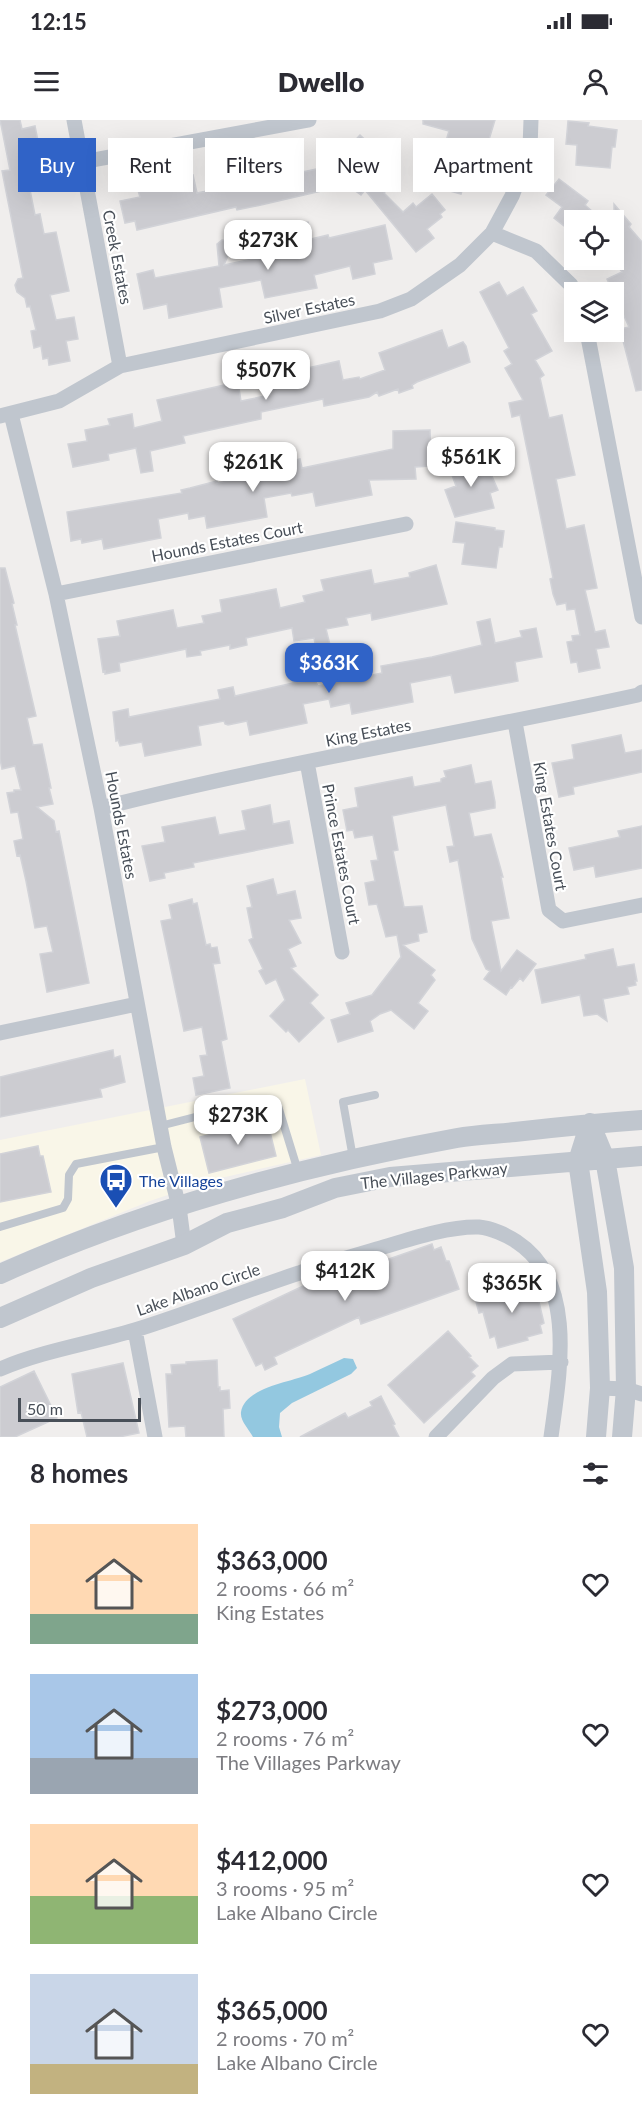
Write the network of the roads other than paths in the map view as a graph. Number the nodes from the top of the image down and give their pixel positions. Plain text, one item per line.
1 (74, 120) edge
2 (309, 120) edge
3 (531, 120) edge
4 (77, 138) edge
5 (96, 159) edge
6 (88, 192) edge
7 (492, 233) junction
8 (568, 282) edge
9 (589, 342) edge
10 (120, 366) junction
11 (6, 415) edge
12 (406, 524) dead end
13 (56, 594) junction
14 (642, 617) edge
15 (642, 692) edge
16 (514, 722) junction
17 (307, 762) junction
18 (101, 808) junction
19 (642, 906) edge
20 (342, 952) dead end
21 (137, 1004) junction
22 (0, 1034) edge
23 (375, 1095) dead end
24 (642, 1120) edge
25 (590, 1124) junction
26 (160, 1126) junction
27 (164, 1147) junction
28 (642, 1156) edge
29 (353, 1158) junction
30 (605, 1160) junction
31 (578, 1161) junction
32 (298, 1172) junction
33 (178, 1207) junction
34 (0, 1227) edge
35 (184, 1245) junction
36 (0, 1274) edge
37 (0, 1318) edge
38 (135, 1330) junction
39 (561, 1362) junction
40 (0, 1369) edge
41 (600, 1388) junction
42 (634, 1392) edge
43 (155, 1437) edge
44 (436, 1437) edge
45 (551, 1437) edge
46 (596, 1437) edge
47 (622, 1437) edge

1 - 4 street, Creek Estates
2 - 5 street
3 - 7 street, Silver Estates
6 - 10 street, Creek Estates
7 - 8 street
7 - 10 street, Silver Estates
9 - 14 street
10 - 11 street, Silver Estates
11 - 13 street, Hounds Estates
12 - 13 street, Hounds Estates Court
13 - 18 street, Hounds Estates
15 - 16 street, King Estates
16 - 17 street, King Estates
16 - 19 street, King Estates Court
17 - 18 street, King Estates
17 - 20 street, Prince Estates Court
18 - 21 street, Hounds Estates
21 - 22 street
21 - 26 street, Hounds Estates
23 - 29 lane
24 - 25 street, The Villages Parkway
25 - 29 street, The Villages Parkway
25 - 30 street
25 - 31 street
26 - 27 street, Hounds Estates
26 - 32 lane
27 - 33 street, Hounds Estates
27 - 34 lane
28 - 30 street, The Villages Parkway
29 - 32 street, The Villages Parkway
30 - 31 street, The Villages Parkway
30 - 42 street
31 - 35 street, The Villages Parkway
31 - 41 street
32 - 33 street, The Villages Parkway
33 - 35 street, Hounds Estates
33 - 36 street, The Villages Parkway
35 - 37 street, The Villages Parkway
38 - 39 street, Lake Albano Circle
38 - 40 street, Lake Albano Circle
38 - 43 street
39 - 44 street
39 - 45 street, Lake Albano Circle
41 - 42 street
41 - 46 street
42 - 47 street

